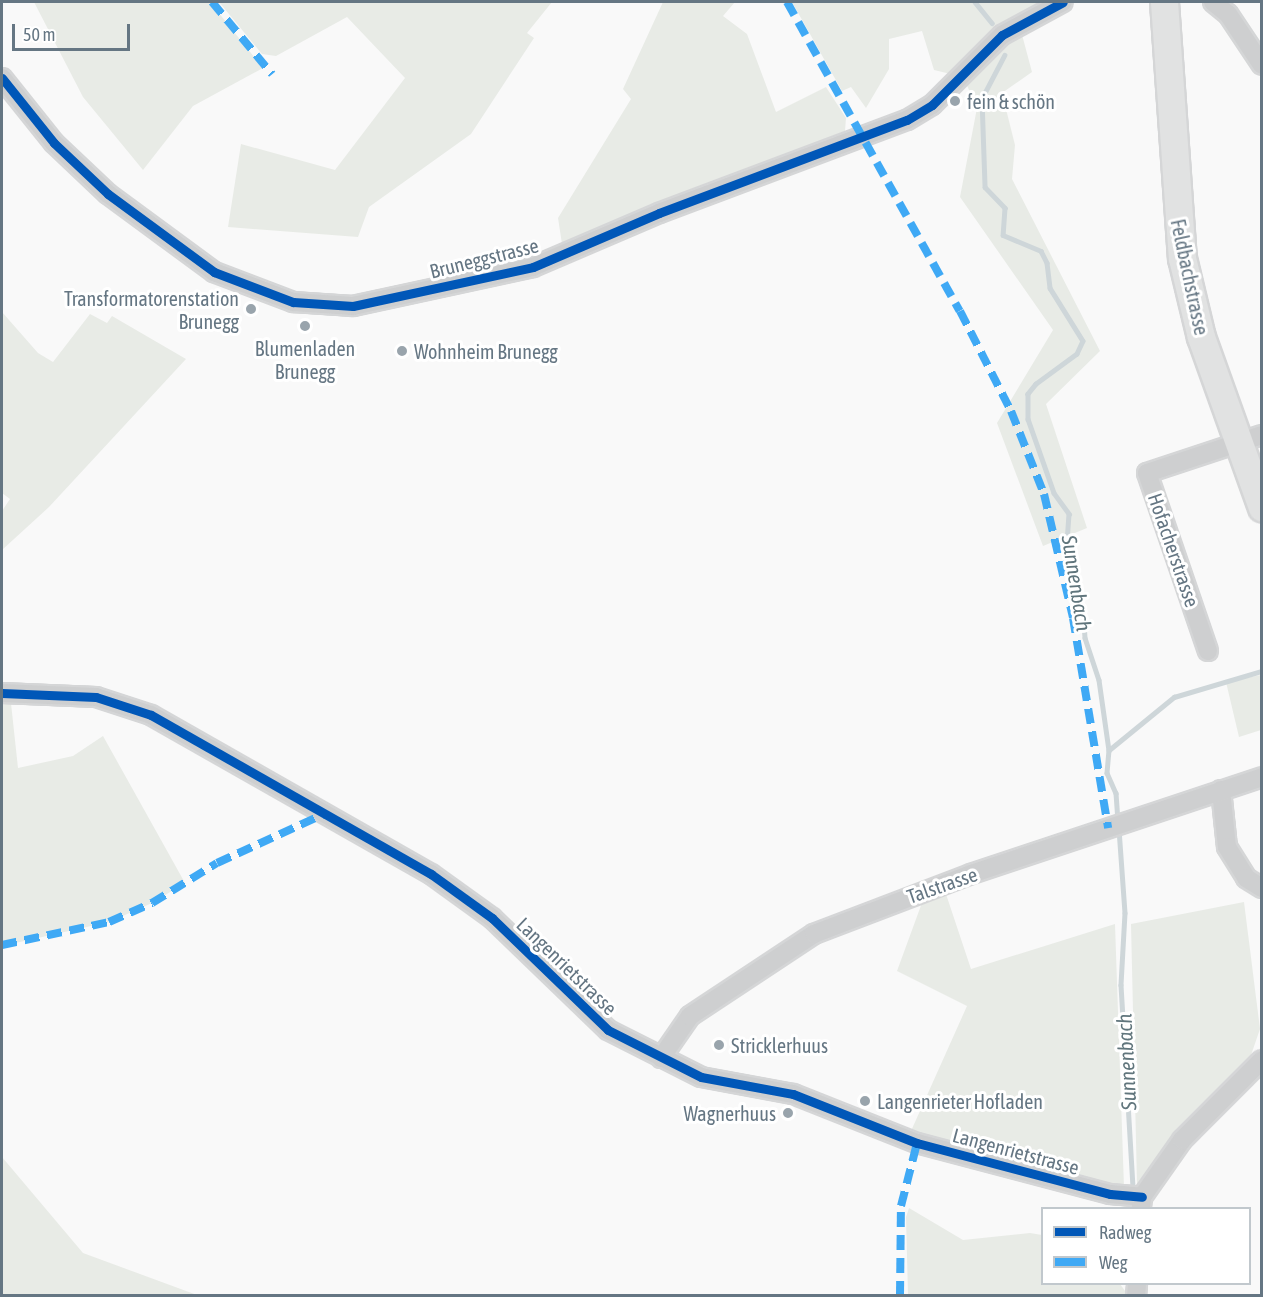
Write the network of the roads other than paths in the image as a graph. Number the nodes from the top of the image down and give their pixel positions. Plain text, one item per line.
1 (1063, 2) edge
2 (1164, 2) edge
3 (1213, 2) edge
4 (1026, 9) edge
5 (1262, 65) edge
6 (2, 78) edge
7 (1250, 438) edge
8 (1262, 507) edge
9 (1208, 651) dead end
10 (2, 693) edge
11 (1262, 777) edge
12 (1221, 790) junction
13 (1262, 888) edge
14 (661, 1058) junction
15 (1262, 1060) edge
16 (1141, 1203) edge

1 - 4 street, Bruneggstrasse
2 - 7 main road, Feldbachstrasse
3 - 5 street
4 - 6 street, Bruneggstrasse
7 - 8 main road, Feldbachstrasse
7 - 9 street, Hofacherstrasse
10 - 14 street, Langenrietstrasse
11 - 12 street, Talstrasse
12 - 13 street
12 - 14 street, Talstrasse
14 - 16 street, Langenrietstrasse
15 - 16 street

